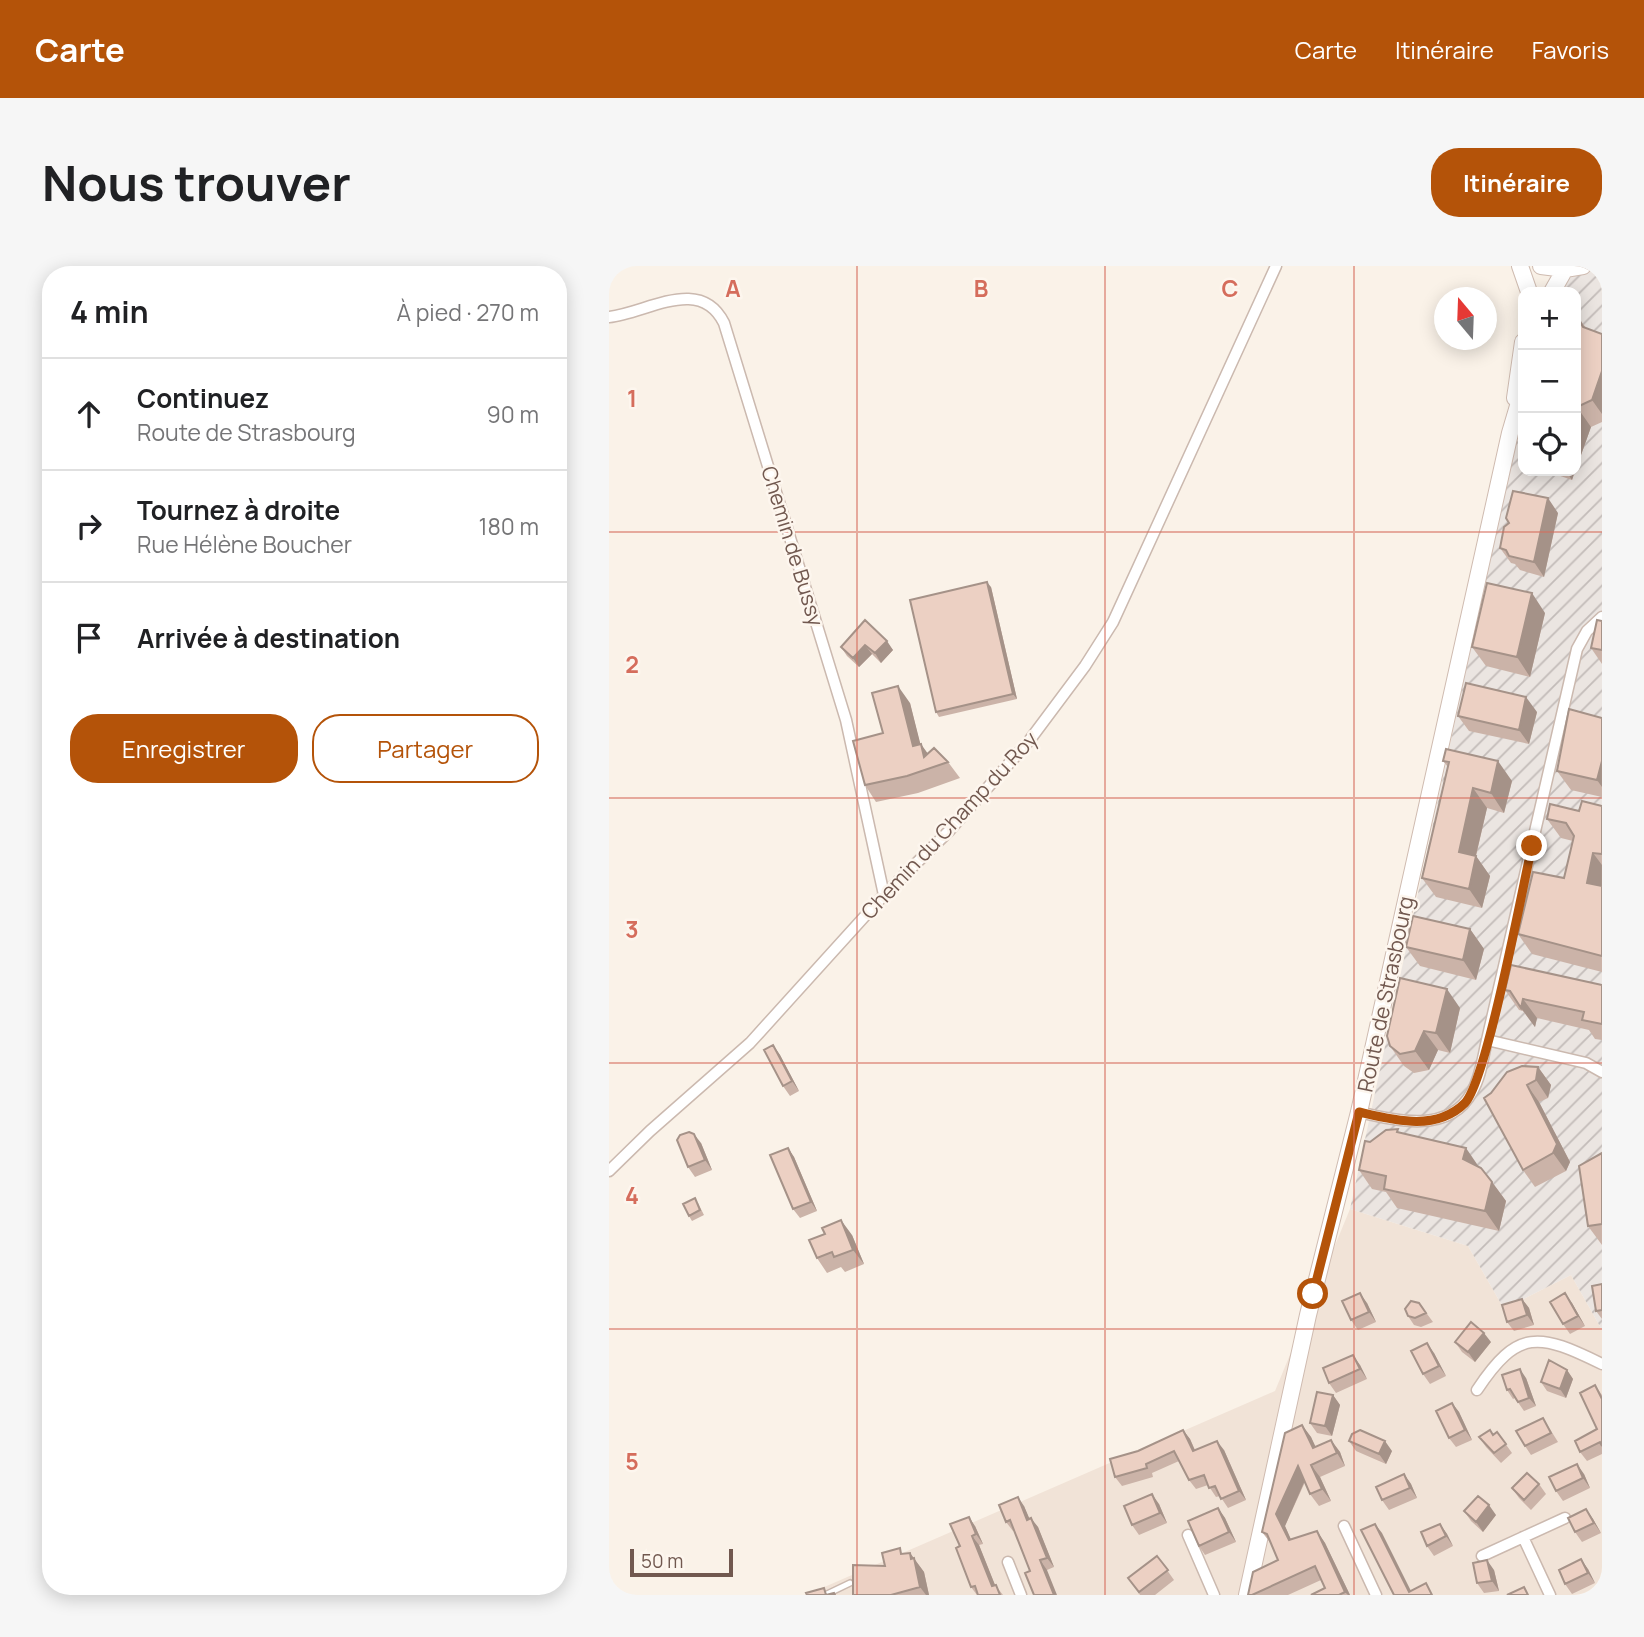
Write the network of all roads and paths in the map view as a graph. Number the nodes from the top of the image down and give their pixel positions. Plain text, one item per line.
1 (1276, 266) edge
2 (1520, 266) edge
3 (1541, 266) edge
4 (1583, 266) edge
5 (1565, 269) junction
6 (1527, 287) edge
7 (1555, 287) edge
8 (609, 317) edge
9 (1522, 350) edge
10 (1518, 406) edge
11 (1510, 433) junction
12 (1602, 617) edge
13 (884, 895) junction
14 (1487, 1040) junction
15 (1602, 1072) edge
16 (1359, 1112) junction
17 (609, 1171) edge
18 (1602, 1364) edge
19 (1477, 1390) dead end
20 (1565, 1518) edge
21 (1345, 1526) dead end
22 (1188, 1535) edge
23 (1523, 1537) junction
24 (1482, 1556) dead end
25 (1008, 1562) dead end
26 (850, 1583) edge
27 (825, 1595) edge
28 (1021, 1595) edge
29 (1214, 1595) edge
30 (1247, 1595) edge
31 (1376, 1595) edge
32 (1550, 1595) edge

1 - 13 street, Chemin du Champ du Roy
2 - 6 main road
3 - 5 main road
4 - 5 main road
5 - 7 main road
8 - 13 street, Chemin de Bussy
9 - 11 main road, Route de Strasbourg
10 - 11 main road, Route de Strasbourg
11 - 16 main road, Route de Strasbourg
12 - 14 street
13 - 17 street, Chemin du Champ du Roy
14 - 15 street
14 - 16 street
16 - 30 main road, Route de Strasbourg
18 - 19 street
20 - 23 street
21 - 31 street
22 - 29 street
23 - 24 street
23 - 32 street
25 - 28 street
26 - 27 lane

